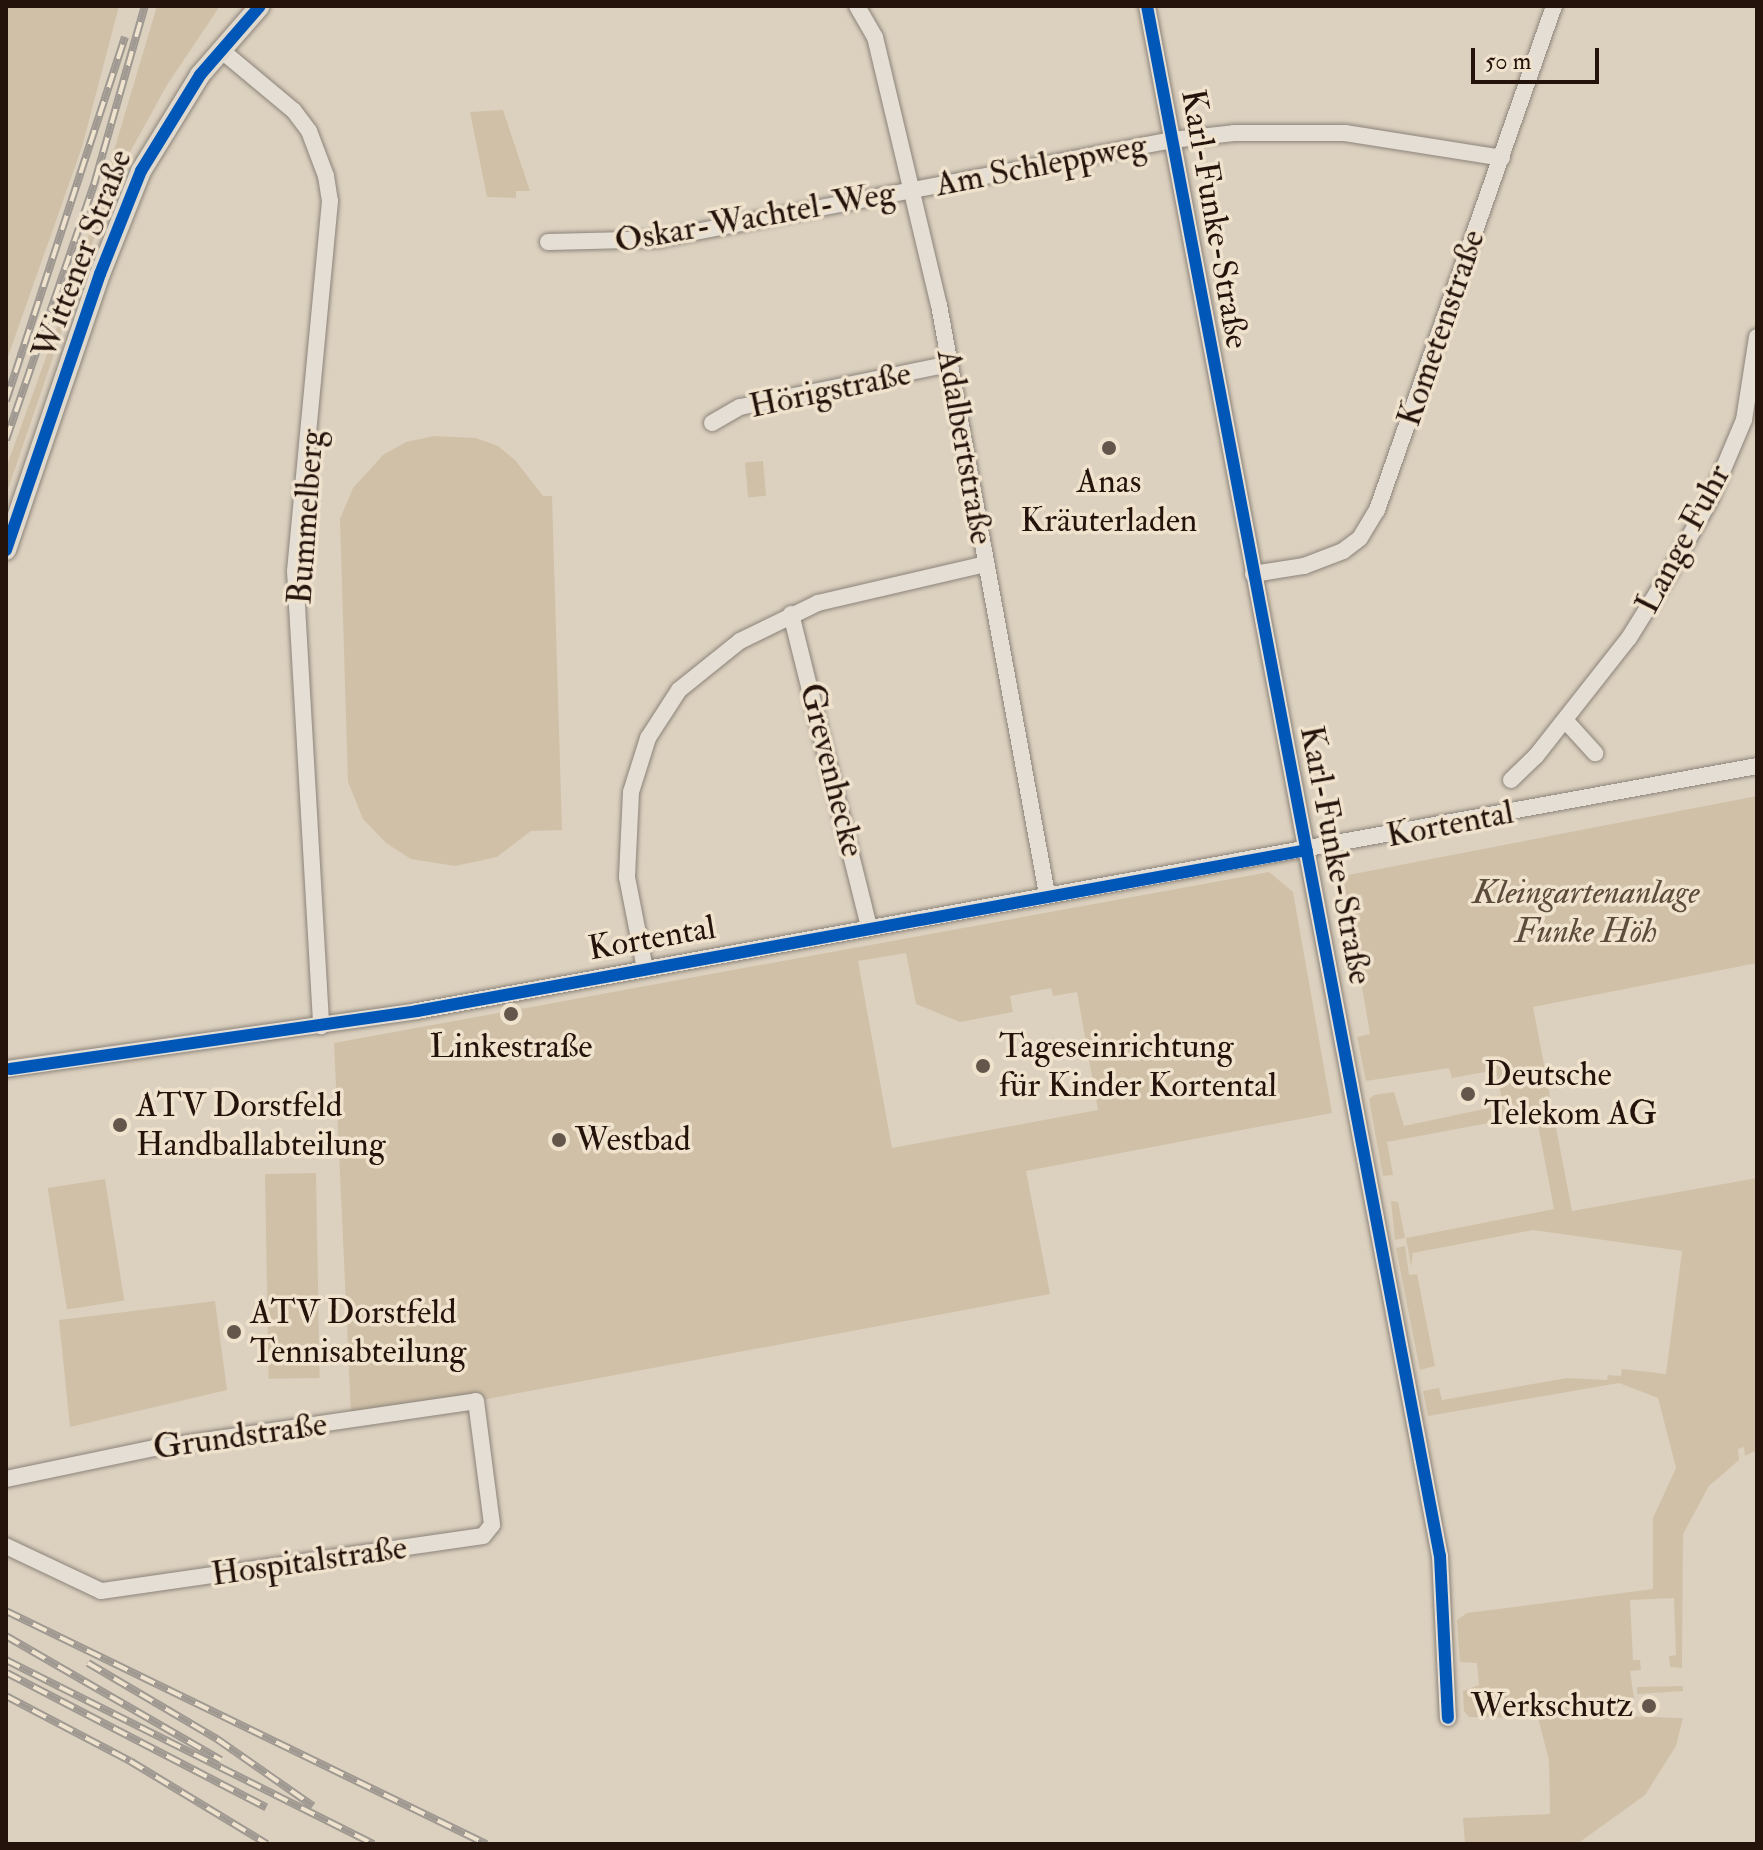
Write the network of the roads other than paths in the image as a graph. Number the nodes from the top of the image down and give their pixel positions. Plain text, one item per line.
1 (260, 6) edge
2 (857, 6) edge
3 (1147, 6) edge
4 (1554, 6) edge
5 (221, 50) junction
6 (1172, 140) junction
7 (1502, 158) junction
8 (914, 190) junction
9 (548, 242) dead end
10 (1757, 337) edge
11 (950, 364) junction
12 (712, 423) dead end
13 (6, 550) edge
14 (986, 564) junction
15 (1253, 574) junction
16 (791, 614) junction
17 (1565, 720) junction
18 (1595, 753) dead end
19 (1757, 766) edge
20 (1511, 780) dead end
21 (1307, 850) junction
22 (1047, 894) junction
23 (869, 927) junction
24 (645, 969) junction
25 (321, 1026) junction
26 (6, 1069) edge
27 (476, 1401) joint
28 (6, 1479) edge
29 (6, 1546) edge
30 (1448, 1718) dead end

1 - 5 main road, Wittener Straße
2 - 8 street, Adalbertstraße
3 - 6 street, Karl-Funke-Straße
4 - 7 street, Kometenstraße
5 - 13 main road, Wittener Straße
5 - 25 street, Bummelberg
6 - 7 street, Am Schleppweg
6 - 8 street, Am Schleppweg
6 - 15 street, Karl-Funke-Straße
7 - 15 street, Kometenstraße
8 - 9 street, Oskar-Wachtel-Weg
8 - 11 street, Adalbertstraße
10 - 17 street, Lange Fuhr
11 - 12 street, Hörigstraße
11 - 14 street, Adalbertstraße
14 - 16 street
14 - 22 street, Adalbertstraße
15 - 21 street, Karl-Funke-Straße
16 - 23 street, Grevenhecke
16 - 24 street
17 - 18 street
17 - 20 street, Lange Fuhr
19 - 21 street, Kortental
21 - 22 street, Kortental
21 - 30 street, Karl-Funke-Straße
22 - 23 street, Kortental
23 - 24 street, Kortental
24 - 25 street, Kortental
25 - 26 street, Kortental
27 - 28 street, Grundstraße
27 - 29 street, Hospitalstraße

